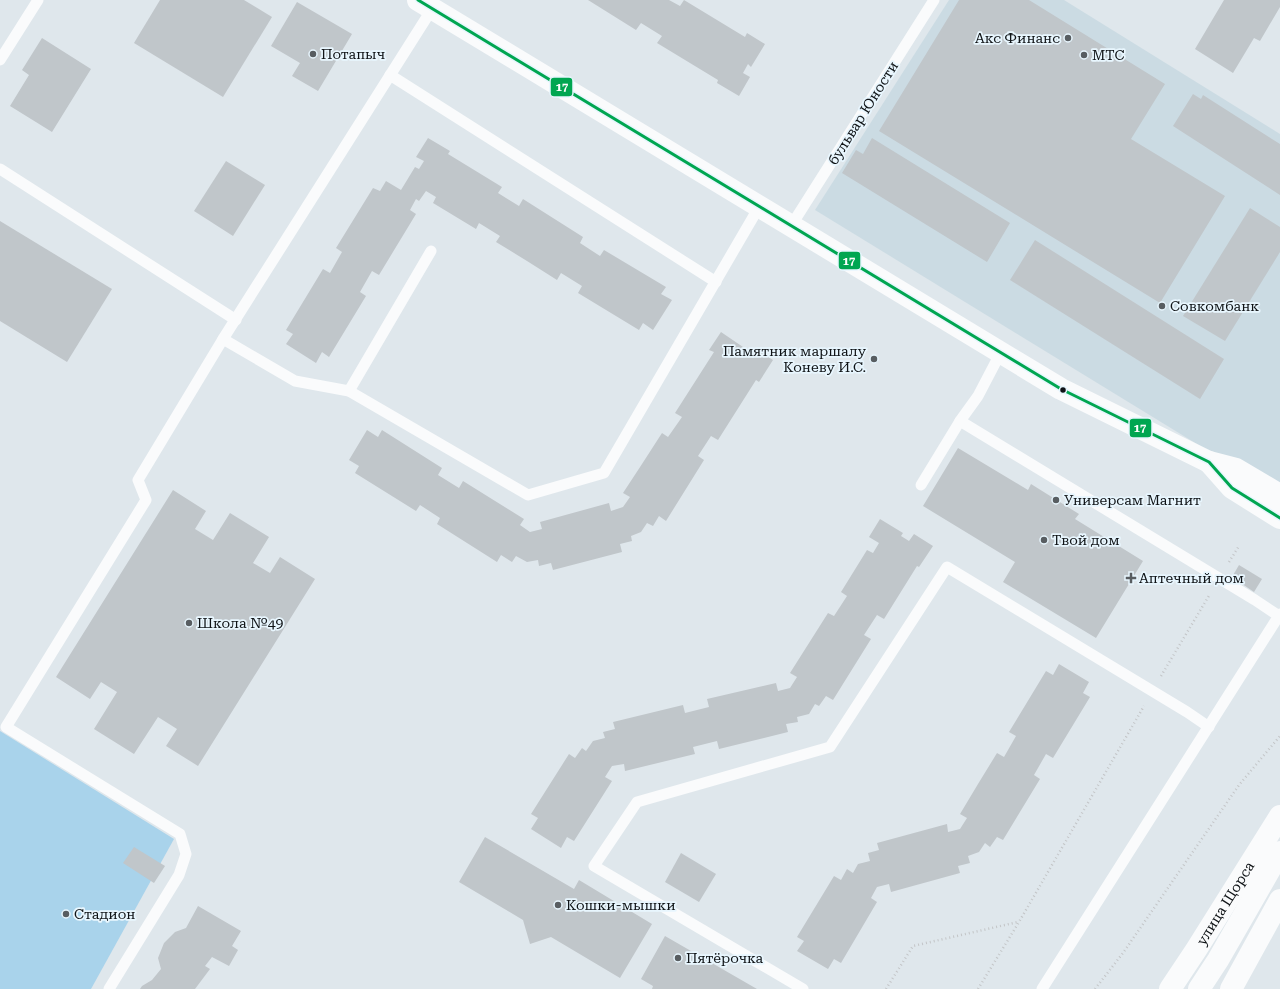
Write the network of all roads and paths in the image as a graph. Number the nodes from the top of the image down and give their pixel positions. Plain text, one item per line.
1 (38, 0) edge
2 (934, 0) edge
3 (425, 4) edge
4 (0, 60) edge
5 (390, 75) junction
6 (0, 169) edge
7 (759, 207) junction
8 (791, 226) junction
9 (431, 251) dead end
10 (716, 282) junction
11 (236, 320) junction
12 (224, 339) junction
13 (1001, 352) junction
14 (349, 391) junction
15 (960, 421) junction
16 (1209, 462) junction
17 (921, 485) dead end
18 (1280, 495) edge
19 (1280, 518) edge
20 (1239, 546) dead end
21 (1219, 578) junction
22 (1280, 615) edge
23 (1152, 691) junction
24 (1209, 727) junction
25 (1280, 736) edge
26 (1280, 816) edge
27 (1280, 852) edge
28 (1280, 900) edge
29 (1019, 922) junction
30 (109, 989) edge
31 (803, 989) edge
32 (886, 989) edge
33 (978, 989) edge
34 (1042, 989) edge
35 (1095, 989) edge
36 (1170, 989) edge
37 (1199, 989) edge
38 (1231, 989) edge

1 - 4 lane
2 - 8 lane, бульвар Юности
3 - 5 lane
3 - 7 street
5 - 10 lane
5 - 11 lane
6 - 11 lane
7 - 8 street
7 - 10 lane
8 - 13 street
9 - 14 lane
10 - 14 lane
11 - 12 lane
12 - 14 lane
12 - 30 lane
13 - 15 lane
13 - 16 street
15 - 17 lane
15 - 21 lane
16 - 18 street
16 - 19 street
20 - 21 path
21 - 22 lane
21 - 23 path
22 - 24 lane
23 - 24 lane
23 - 29 path
23 - 31 lane
24 - 34 lane
25 - 35 path
26 - 36 street, улица Щорса
27 - 37 street, улица Щорса
28 - 38 street
29 - 32 path
29 - 33 path

